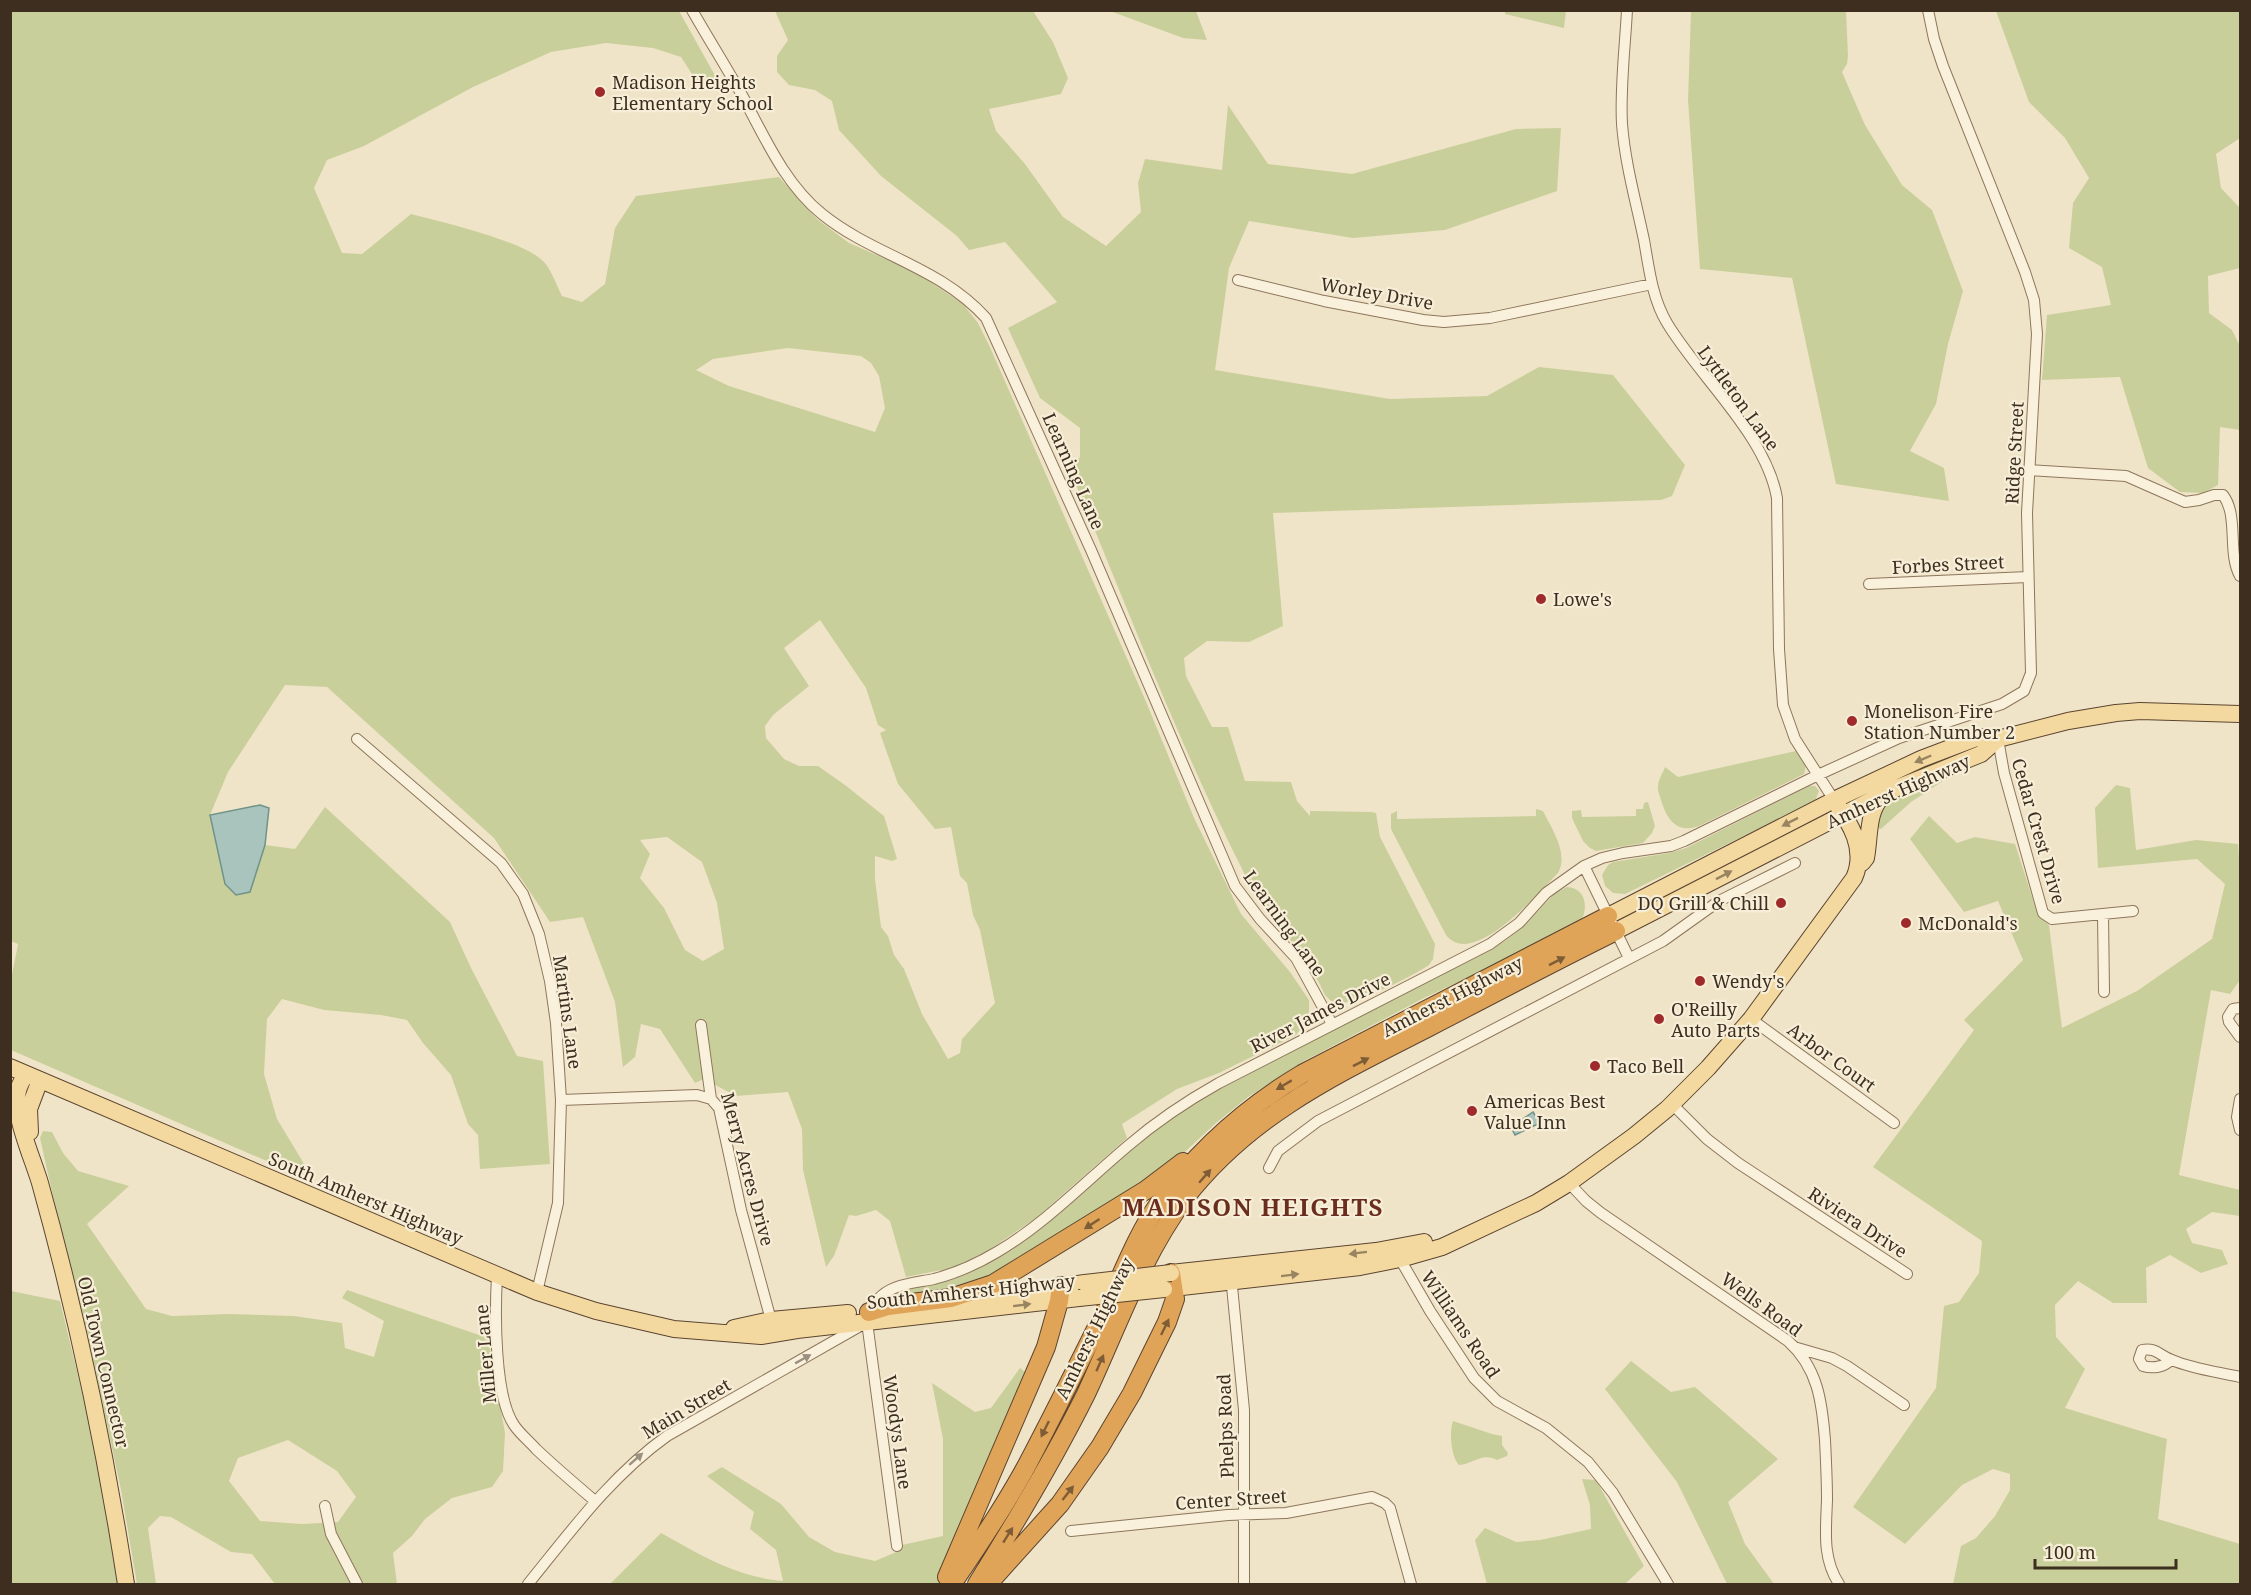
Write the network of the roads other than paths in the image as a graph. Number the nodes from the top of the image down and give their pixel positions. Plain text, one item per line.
1 (692, 10) edge
2 (1627, 10) edge
3 (1928, 10) edge
4 (1238, 280) dead end
5 (1653, 284) junction
6 (2028, 470) junction
7 (2241, 576) edge
8 (2028, 577) junction
9 (1869, 584) dead end
10 (2241, 714) edge
11 (357, 739) dead end
12 (1998, 739) junction
13 (1818, 775) junction
14 (1887, 792) junction
15 (1834, 800) junction
16 (1844, 814) junction
17 (1795, 863) dead end
18 (1584, 866) junction
19 (1858, 869) junction
20 (2133, 911) dead end
21 (2103, 914) junction
22 (1612, 924) junction
23 (1629, 958) junction
24 (2104, 992) dead end
25 (2241, 1008) edge
26 (1751, 1018) junction
27 (1332, 1024) junction
28 (701, 1025) dead end
29 (2241, 1037) edge
30 (25, 1074) edge
31 (711, 1099) junction
32 (2241, 1099) edge
33 (561, 1100) junction
34 (1672, 1104) junction
35 (1894, 1123) dead end
36 (1224, 1129) junction
37 (2241, 1130) edge
38 (1269, 1168) dead end
39 (1569, 1183) junction
40 (1477, 1232) junction
41 (1400, 1259) junction
42 (1231, 1274) junction
43 (1907, 1274) dead end
44 (497, 1275) junction
45 (1170, 1284) junction
46 (537, 1292) junction
47 (1060, 1294) junction
48 (868, 1317) junction
49 (771, 1320) junction
50 (716, 1332) junction
51 (1794, 1347) junction
52 (2171, 1360) dead end
53 (2241, 1377) edge
54 (1904, 1405) dead end
55 (595, 1501) junction
56 (325, 1506) dead end
57 (1243, 1514) junction
58 (1071, 1531) dead end
59 (897, 1546) dead end
60 (126, 1584) edge
61 (357, 1584) edge
62 (528, 1584) edge
63 (943, 1584) edge
64 (952, 1584) edge
65 (977, 1584) edge
66 (988, 1584) edge
67 (1244, 1584) edge
68 (1411, 1584) edge
69 (1668, 1584) edge
70 (1839, 1584) edge

1 - 27 street, Learning Lane
2 - 5 street, Lyttleton Lane
3 - 6 street, Ridge Street
4 - 5 street, Worley Drive
5 - 13 street, Lyttleton Lane
6 - 7 street
6 - 8 street, Ridge Street
8 - 9 street, Forbes Street
8 - 13 street, Ridge Street
10 - 12 main road
11 - 33 street, Martins Lane
12 - 14 main road, Amherst Highway
12 -> 15 main road, Amherst Highway
12 - 21 street, Cedar Crest Drive
13 - 15 street, Lyttleton Lane
13 - 18 street, River James Drive
14 - 16 main road, Amherst Highway
14 - 19 main road, South Amherst Highway
15 - 16 main road
15 -> 22 main road, Amherst Highway
16 - 19 main road
22 -> 16 main road, Amherst Highway
17 - 23 street
18 - 22 street
18 - 27 street, River James Drive
19 - 26 main road, South Amherst Highway
20 - 21 street, Cedar Crest Drive
21 - 24 street
22 - 23 street
22 -> 36 highway, Amherst Highway
65 -> 22 highway, Amherst Highway
23 - 38 street
25 - 29 street
26 - 34 main road, South Amherst Highway
26 - 35 street, Arbor Court
27 - 48 street, River James Drive
28 - 31 street, Merry Acres Drive
30 - 44 main road, South Amherst Highway
30 - 60 main road, Old Town Connector
31 - 33 street
31 - 49 street, Merry Acres Drive
32 - 37 street
33 - 46 street, Martins Lane
34 - 39 main road, South Amherst Highway
34 - 43 street, Riviera Drive
36 -> 48 highway
36 -> 64 highway, Amherst Highway
39 - 40 main road, South Amherst Highway
39 - 51 street, Wells Road
40 - 41 main road, South Amherst Highway
40 -> 42 main road, South Amherst Highway
42 -> 41 main road, South Amherst Highway
41 - 69 street, Williams Road
42 - 45 main road, South Amherst Highway
42 - 57 street, Phelps Road
44 - 46 main road, South Amherst Highway
44 - 55 street, Miller Lane
45 - 47 main road, South Amherst Highway, bridge
66 -> 45 highway
46 - 50 main road, South Amherst Highway
47 - 48 main road, South Amherst Highway
47 - 63 highway
48 - 49 main road, South Amherst Highway
48 - 50 main road, South Amherst Highway
55 -> 48 street, Main Street
48 - 59 street, Woodys Lane
49 - 50 main road, South Amherst Highway
51 - 54 street
51 - 70 street, Wells Road
52 - 53 street
55 - 62 street, Main Street
56 - 61 street
57 - 58 street, Center Street
57 - 67 street, Phelps Road
57 - 68 street, Center Street

